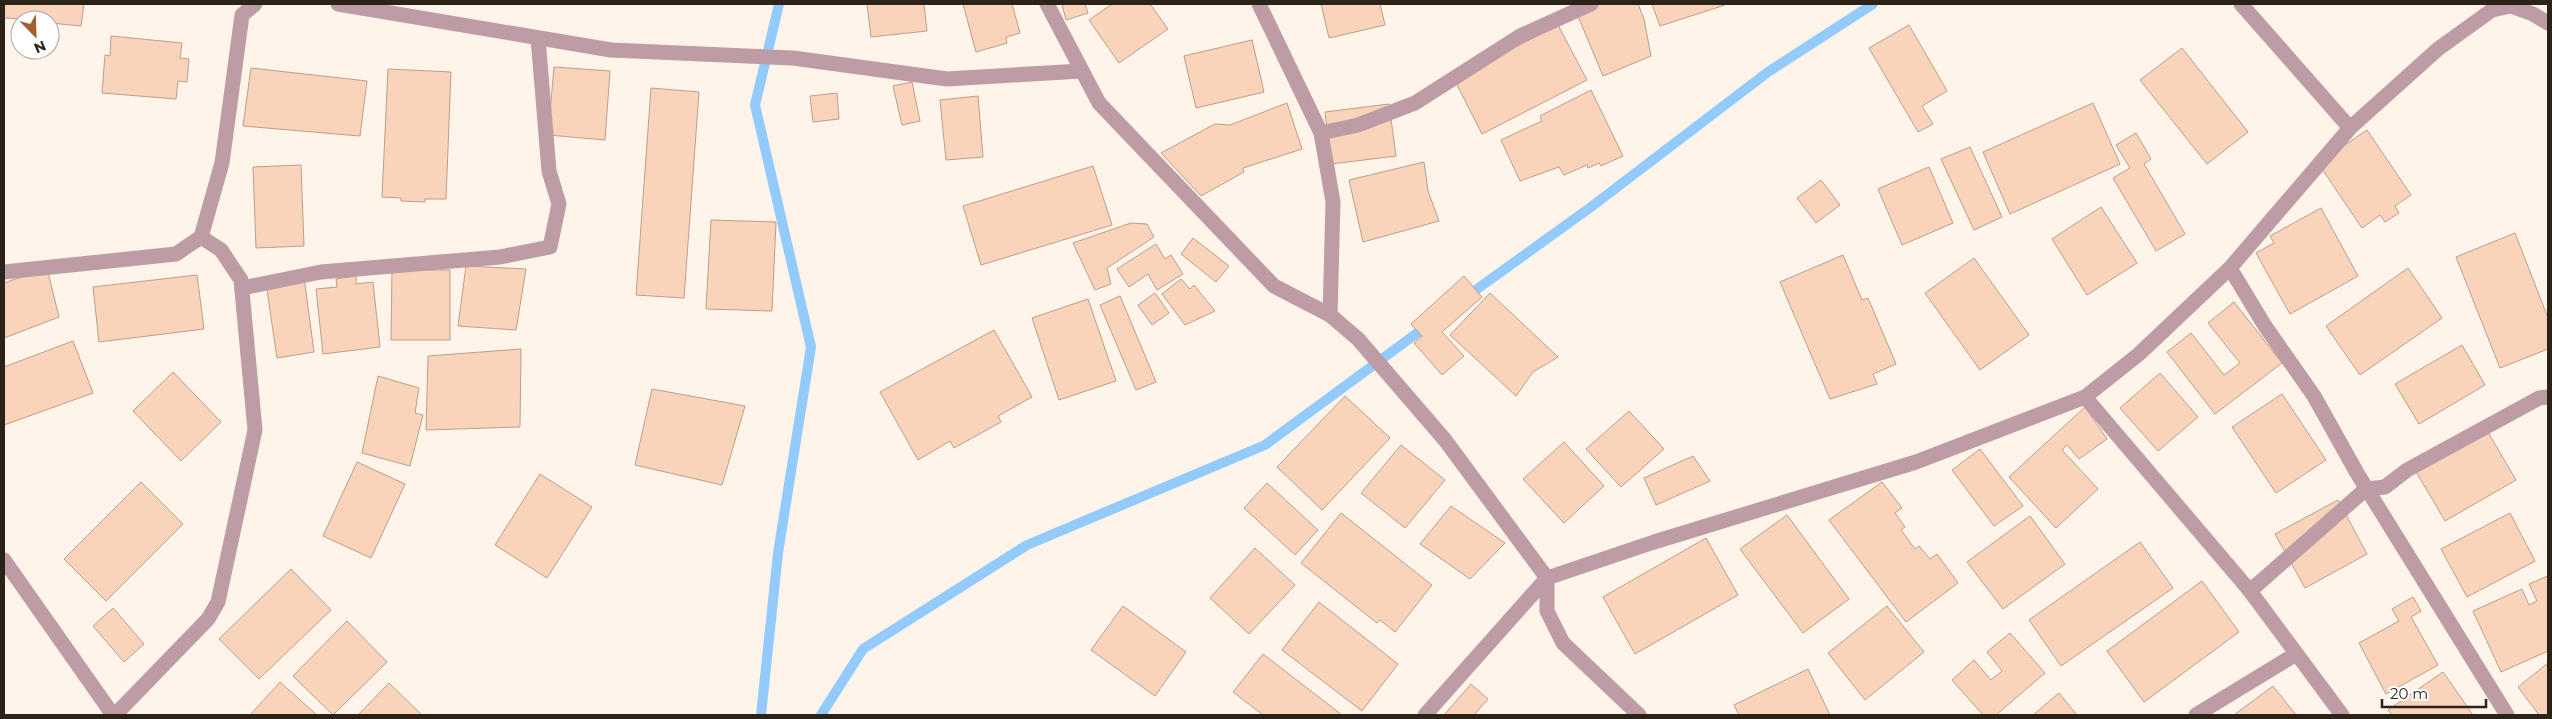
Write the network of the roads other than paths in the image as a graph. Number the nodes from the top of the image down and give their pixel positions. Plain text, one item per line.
1 (255, 4) edge
2 (338, 4) edge
3 (1047, 4) edge
4 (1259, 4) edge
5 (1591, 4) edge
6 (2240, 4) edge
7 (2548, 23) edge
8 (538, 38) junction
9 (1081, 71) junction
10 (2350, 128) junction
11 (1321, 133) junction
12 (201, 237) junction
13 (2230, 268) junction
14 (4, 272) edge
15 (242, 288) junction
16 (1330, 315) junction
17 (2085, 397) junction
18 (2548, 397) edge
19 (2366, 489) junction
20 (4, 560) edge
21 (1547, 578) junction
22 (2250, 591) junction
23 (2296, 654) junction
24 (114, 715) edge
25 (1425, 715) edge
26 (1639, 715) edge
27 (2196, 715) edge
28 (2342, 715) edge
29 (2507, 715) edge

1 - 12 street
2 - 8 street
3 - 9 street
4 - 11 street
5 - 11 street
6 - 10 street
7 - 10 street
8 - 9 street
8 - 15 street
9 - 16 street
10 - 13 street
11 - 16 street
12 - 14 street
12 - 15 street
13 - 17 street
13 - 19 street
15 - 24 street
16 - 21 street
17 - 21 street
17 - 22 street
18 - 19 street
19 - 22 street
19 - 29 street
20 - 24 street
21 - 25 street
21 - 26 street
22 - 23 street
23 - 27 street
23 - 28 street

